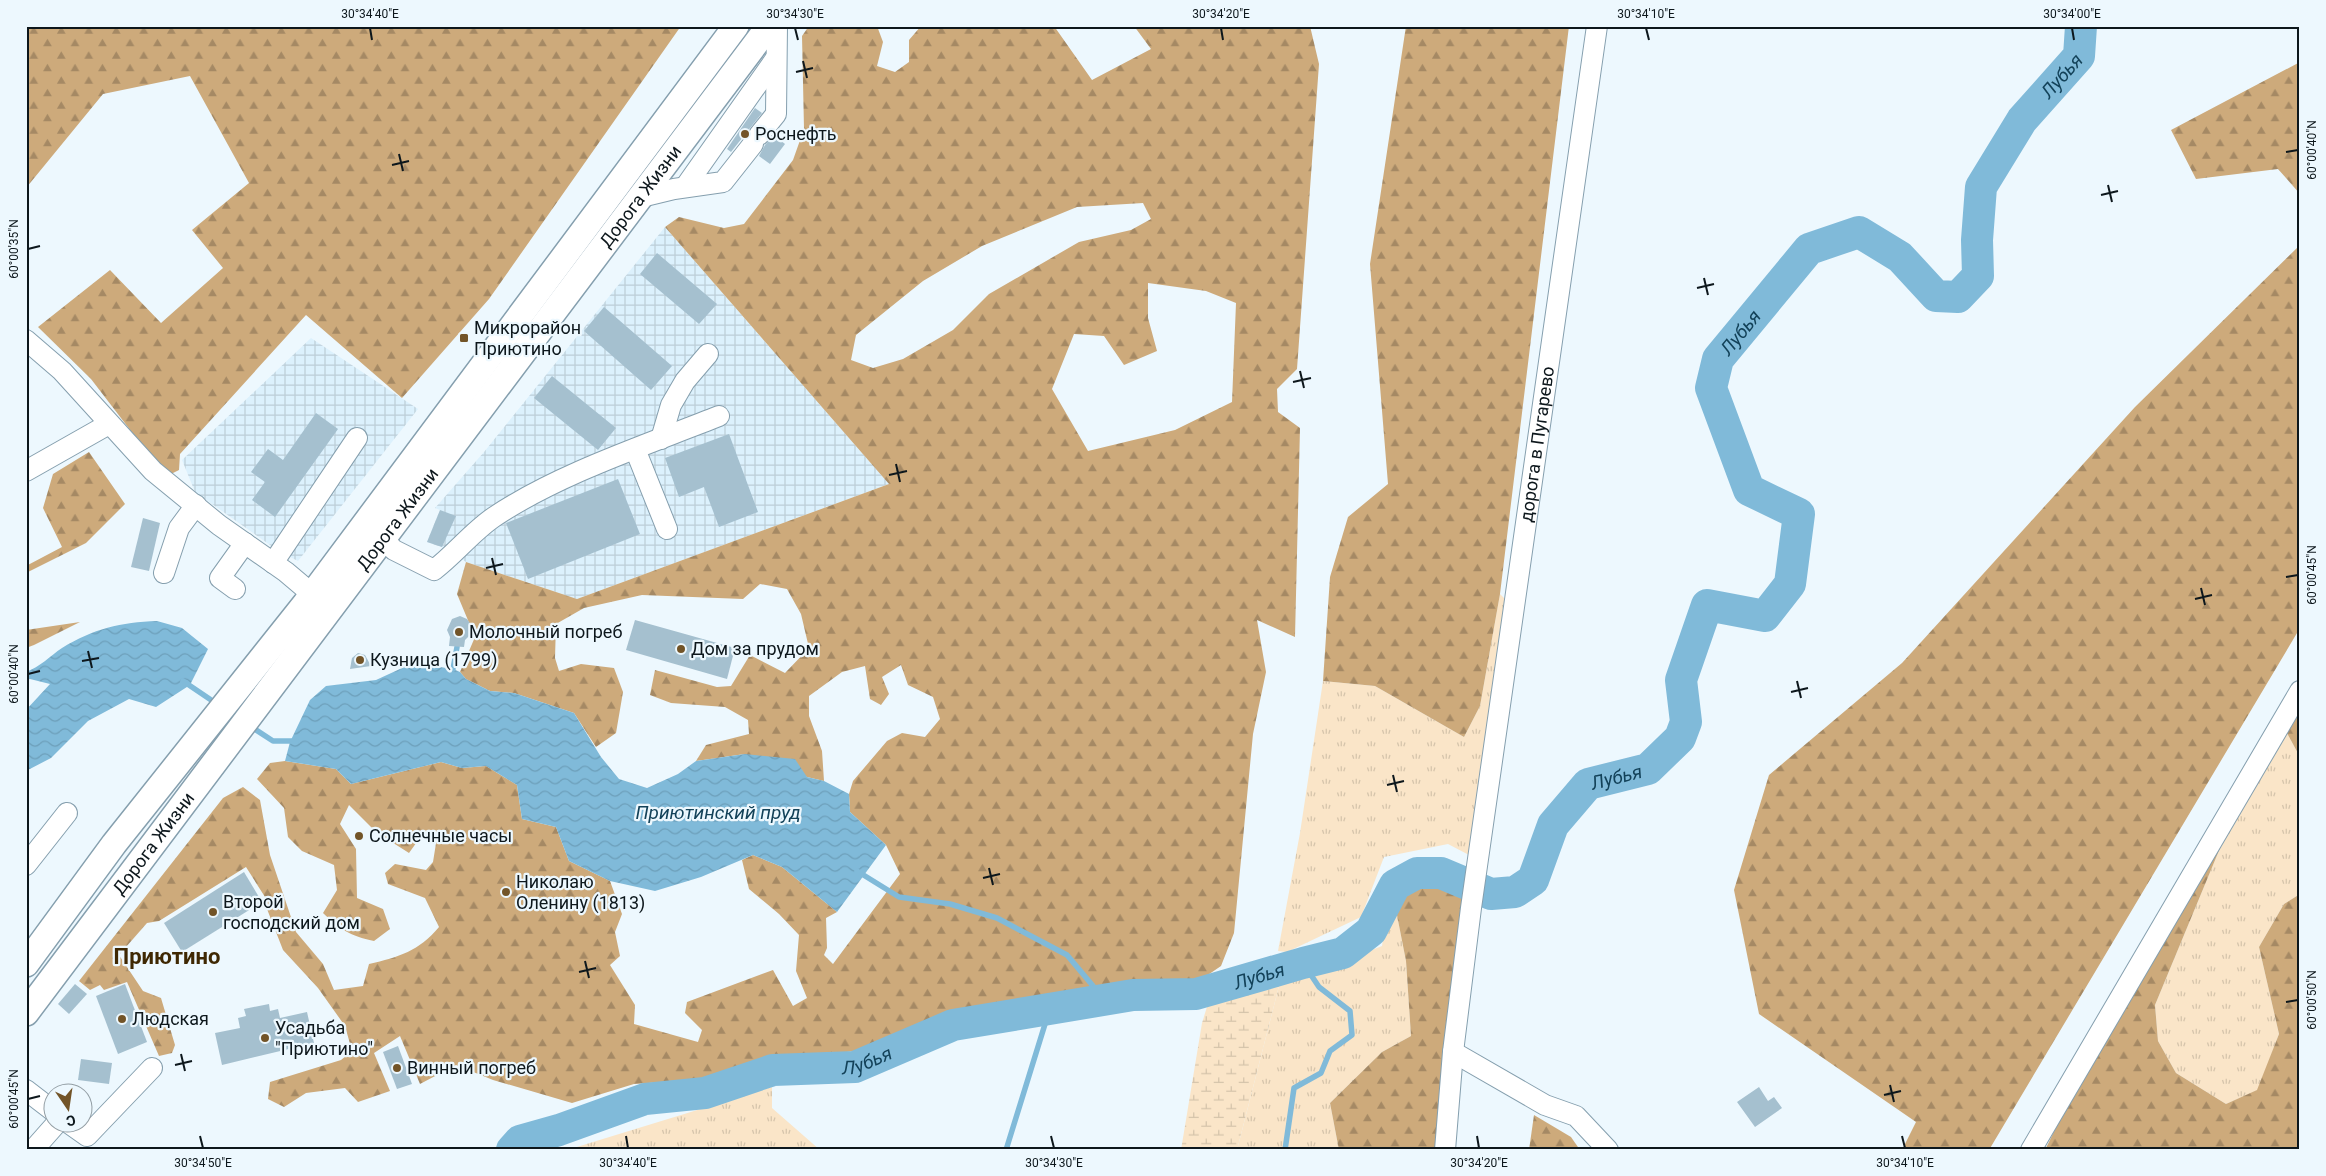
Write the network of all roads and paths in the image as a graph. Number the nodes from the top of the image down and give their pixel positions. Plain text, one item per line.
1 (736, 26) edge
2 (769, 26) edge
3 (777, 26) edge
4 (1597, 26) edge
5 (776, 58) junction
6 (685, 187) junction
7 (641, 197) junction
8 (26, 340) edge
9 (708, 354) dead end
10 (719, 416) dead end
11 (109, 424) junction
12 (357, 438) dead end
13 (661, 439) junction
14 (634, 449) junction
15 (26, 471) edge
16 (196, 505) junction
17 (667, 528) dead end
18 (384, 540) junction
19 (245, 543) junction
20 (273, 562) junction
21 (164, 573) dead end
22 (235, 589) dead end
23 (312, 594) junction
24 (2300, 691) edge
25 (67, 813) dead end
26 (26, 865) edge
27 (28, 960) edge
28 (26, 1013) edge
29 (1453, 1052) junction
30 (152, 1068) dead end
31 (26, 1090) edge
32 (42, 1102) edge
33 (92, 1131) edge
34 (47, 1134) edge
35 (33, 1150) edge
36 (1445, 1150) edge
37 (1608, 1150) edge
38 (2031, 1150) edge

1 - 23 main road, Дорога Жизни
2 - 7 main road, Дорога Жизни
3 - 5 street
4 - 29 street, дорога в Пугарево
5 - 6 street
5 - 6 street
6 - 7 street
7 - 18 main road, Дорога Жизни
8 - 11 street
9 - 13 street
10 - 13 street
11 - 15 street
11 - 16 street
12 - 20 street
13 - 14 street
14 - 17 street
14 - 18 street
16 - 19 street
16 - 21 street
18 - 28 main road, Дорога Жизни
19 - 20 street
19 - 22 street
20 - 23 street
23 - 27 main road, Дорога Жизни
24 - 38 street
25 - 26 street
29 - 36 street, дорога в Пугарево
29 - 37 street
30 - 33 street
31 - 32 street
34 - 35 street

